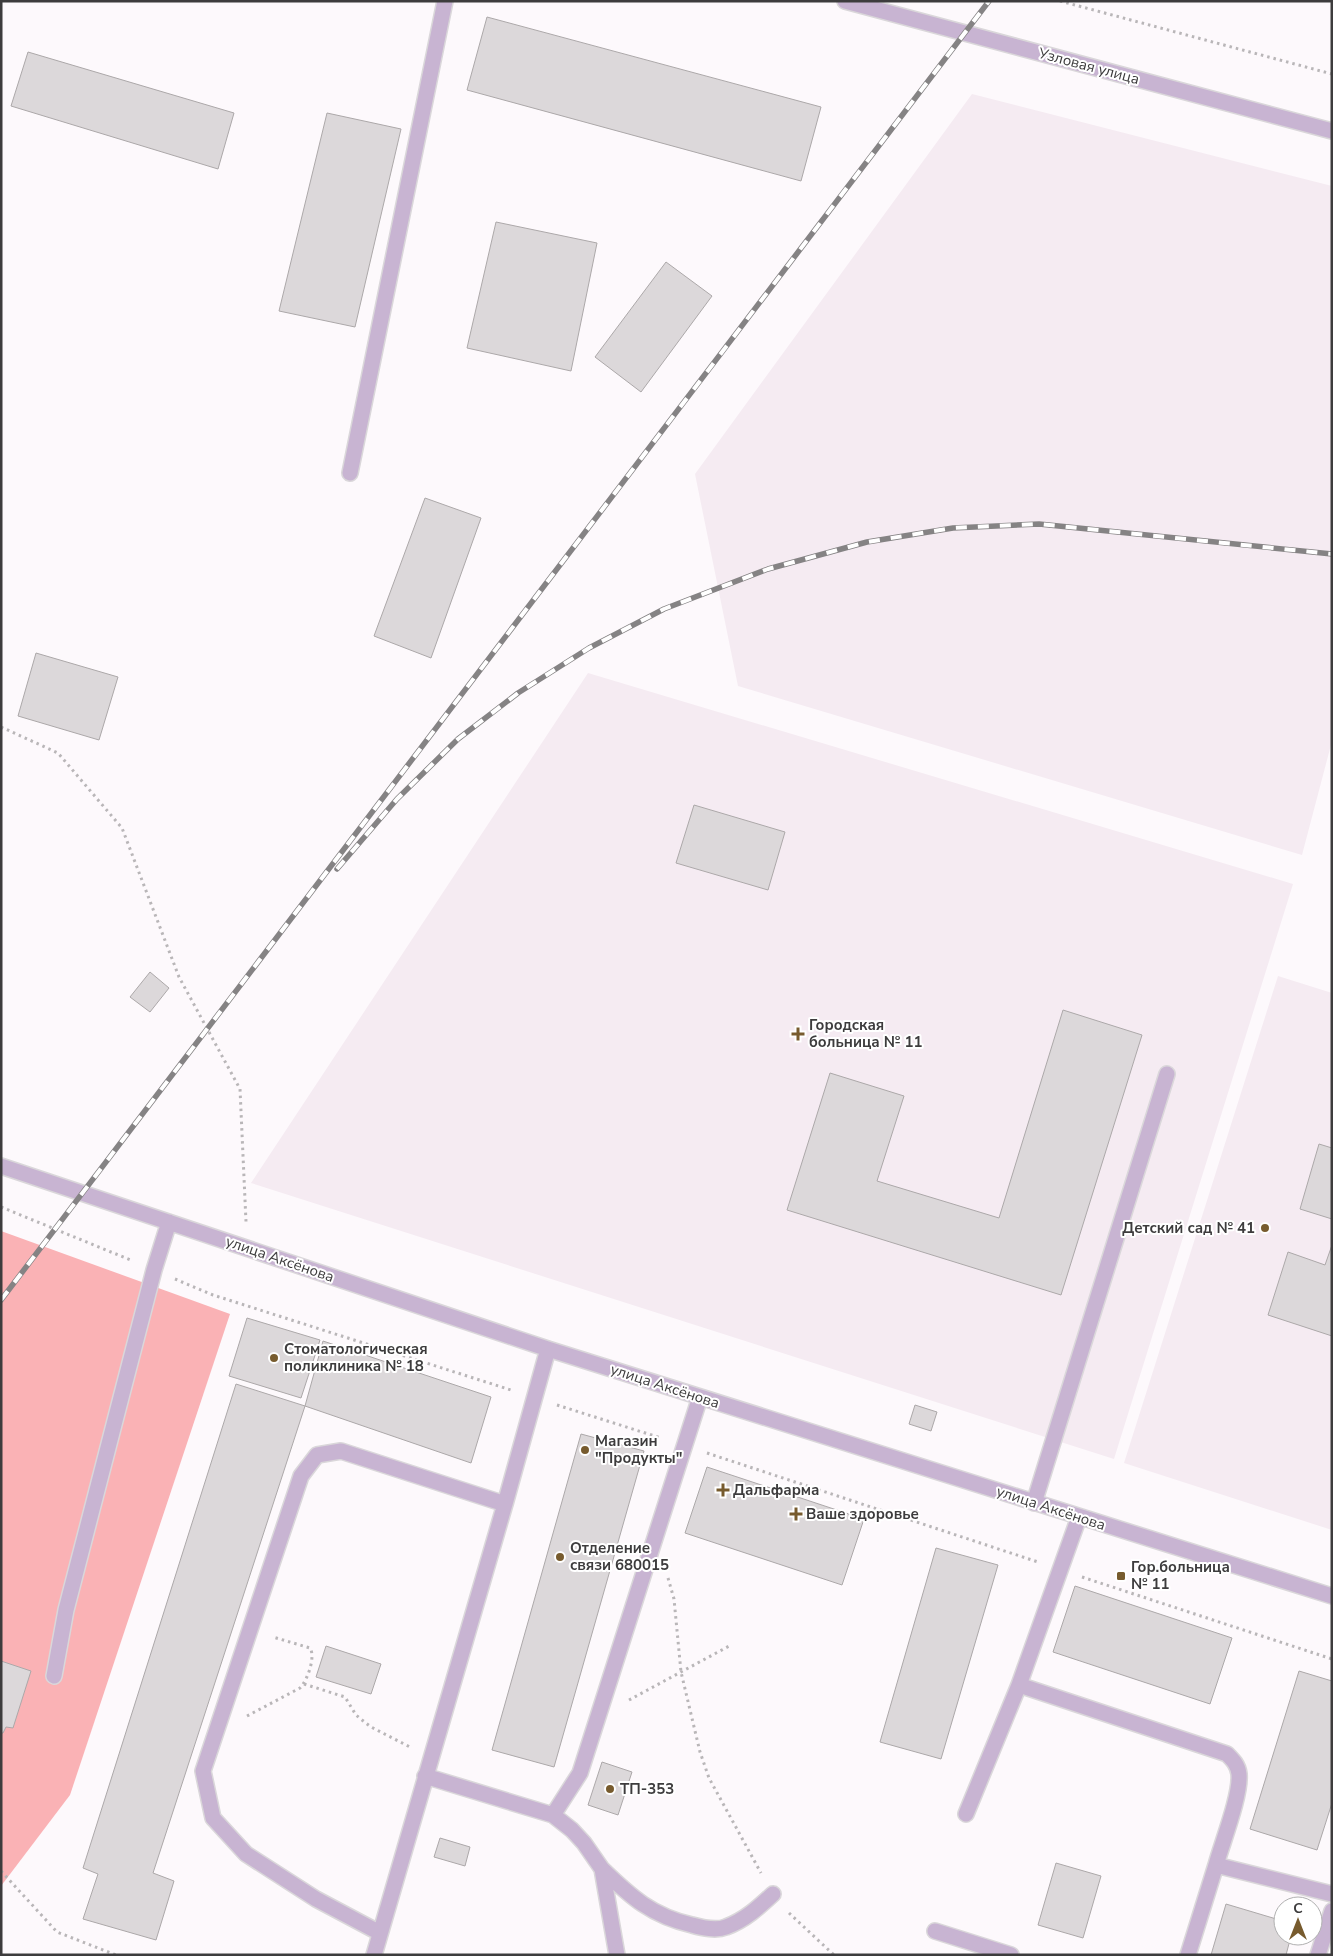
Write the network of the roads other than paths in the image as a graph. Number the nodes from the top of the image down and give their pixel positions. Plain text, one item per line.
1 (445, 1) edge
2 (845, 1) edge
3 (1332, 131) edge
4 (350, 473) dead end
5 (1168, 1074) dead end
6 (1, 1166) edge
7 (169, 1222) junction
8 (548, 1349) junction
9 (700, 1397) junction
10 (1034, 1502) junction
11 (505, 1504) junction
12 (1079, 1517) junction
13 (1332, 1596) edge
14 (54, 1676) dead end
15 (1019, 1685) junction
16 (425, 1776) junction
17 (966, 1814) dead end
18 (553, 1815) junction
19 (1216, 1865) junction
20 (602, 1869) junction
21 (773, 1894) road end
22 (1332, 1894) edge
23 (1332, 1911) edge
24 (935, 1931) dead end
25 (380, 1933) junction
26 (374, 1955) edge
27 (617, 1955) edge
28 (1011, 1955) edge
29 (1188, 1955) edge
30 (1318, 1955) edge

1 - 4 street
2 - 3 street, Узловая улица
5 - 10 street
6 - 7 street, улица Аксёнова
7 - 8 street, улица Аксёнова
7 - 14 street
8 - 9 street, улица Аксёнова
8 - 11 street
9 - 10 street, улица Аксёнова
9 - 18 street
10 - 12 street, улица Аксёнова
11 - 16 street
11 - 25 street
12 - 13 street, улица Аксёнова
12 - 15 street
15 - 17 street
15 - 19 street
16 - 18 street
16 - 25 street
18 - 20 street
19 - 22 street
19 - 29 street
20 - 21 street
20 - 27 street
23 - 30 street
24 - 28 street
25 - 26 street

